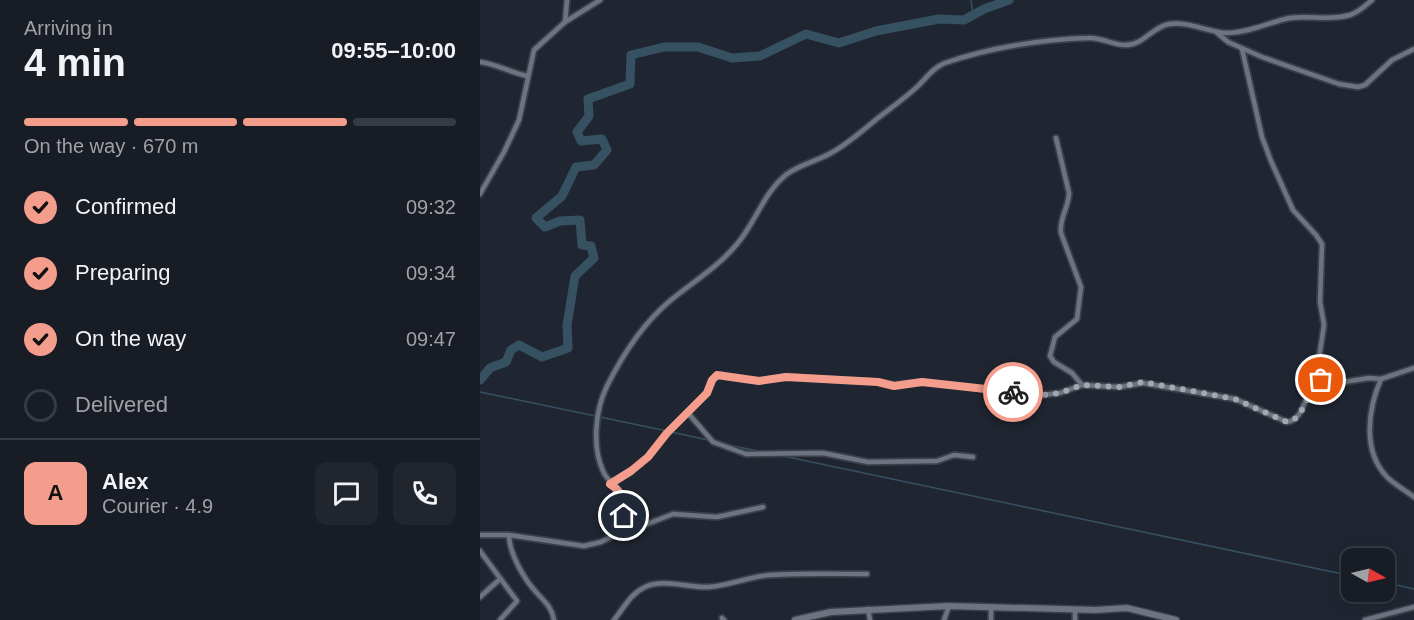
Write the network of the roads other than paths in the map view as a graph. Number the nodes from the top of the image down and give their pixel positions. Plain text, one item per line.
1 (567, 0) edge
2 (600, 0) edge
3 (1372, 0) edge
4 (565, 22) junction
5 (1216, 32) junction
6 (1242, 49) junction
7 (1414, 49) edge
8 (480, 62) edge
9 (528, 76) junction
10 (1056, 138) dead end
11 (480, 194) edge
12 (1414, 368) edge
13 (1329, 377) junction
14 (1381, 379) junction
15 (1082, 385) junction
16 (687, 413) junction
17 (973, 457) dead end
18 (610, 484) junction
19 (1414, 497) edge
20 (764, 507) dead end
21 (619, 532) junction
22 (509, 535) junction
23 (480, 536) edge
24 (481, 555) edge
25 (867, 574) dead end
26 (500, 579) junction
27 (480, 597) edge
28 (948, 606) junction
29 (991, 607) junction
30 (1414, 607) edge
31 (868, 609) junction
32 (1075, 609) junction
33 (1159, 617) edge
34 (501, 620) edge
35 (554, 620) edge
36 (614, 620) edge
37 (795, 620) edge
38 (870, 620) edge
39 (944, 620) edge
40 (991, 620) edge
41 (1075, 620) edge
42 (1176, 620) edge
43 (1365, 620) edge

1 - 4 street
2 - 4 street
3 - 5 street
4 - 9 street
5 - 6 street
5 - 18 street
6 - 7 street
6 - 13 street
8 - 9 street
9 - 11 street
10 - 15 street
12 - 14 street
13 - 14 street
13 - 15 street
14 - 19 street
15 - 16 street
16 - 17 street
16 - 18 street
18 - 21 street
20 - 21 street
21 - 22 street
22 - 23 street
22 - 35 street
24 - 26 street
25 - 36 street
26 - 27 street
26 - 34 street
28 - 29 street
28 - 31 street
28 - 39 street
29 - 32 street
29 - 40 street
30 - 43 street
31 - 37 street
31 - 38 street
32 - 33 street
32 - 41 street
33 - 42 street

